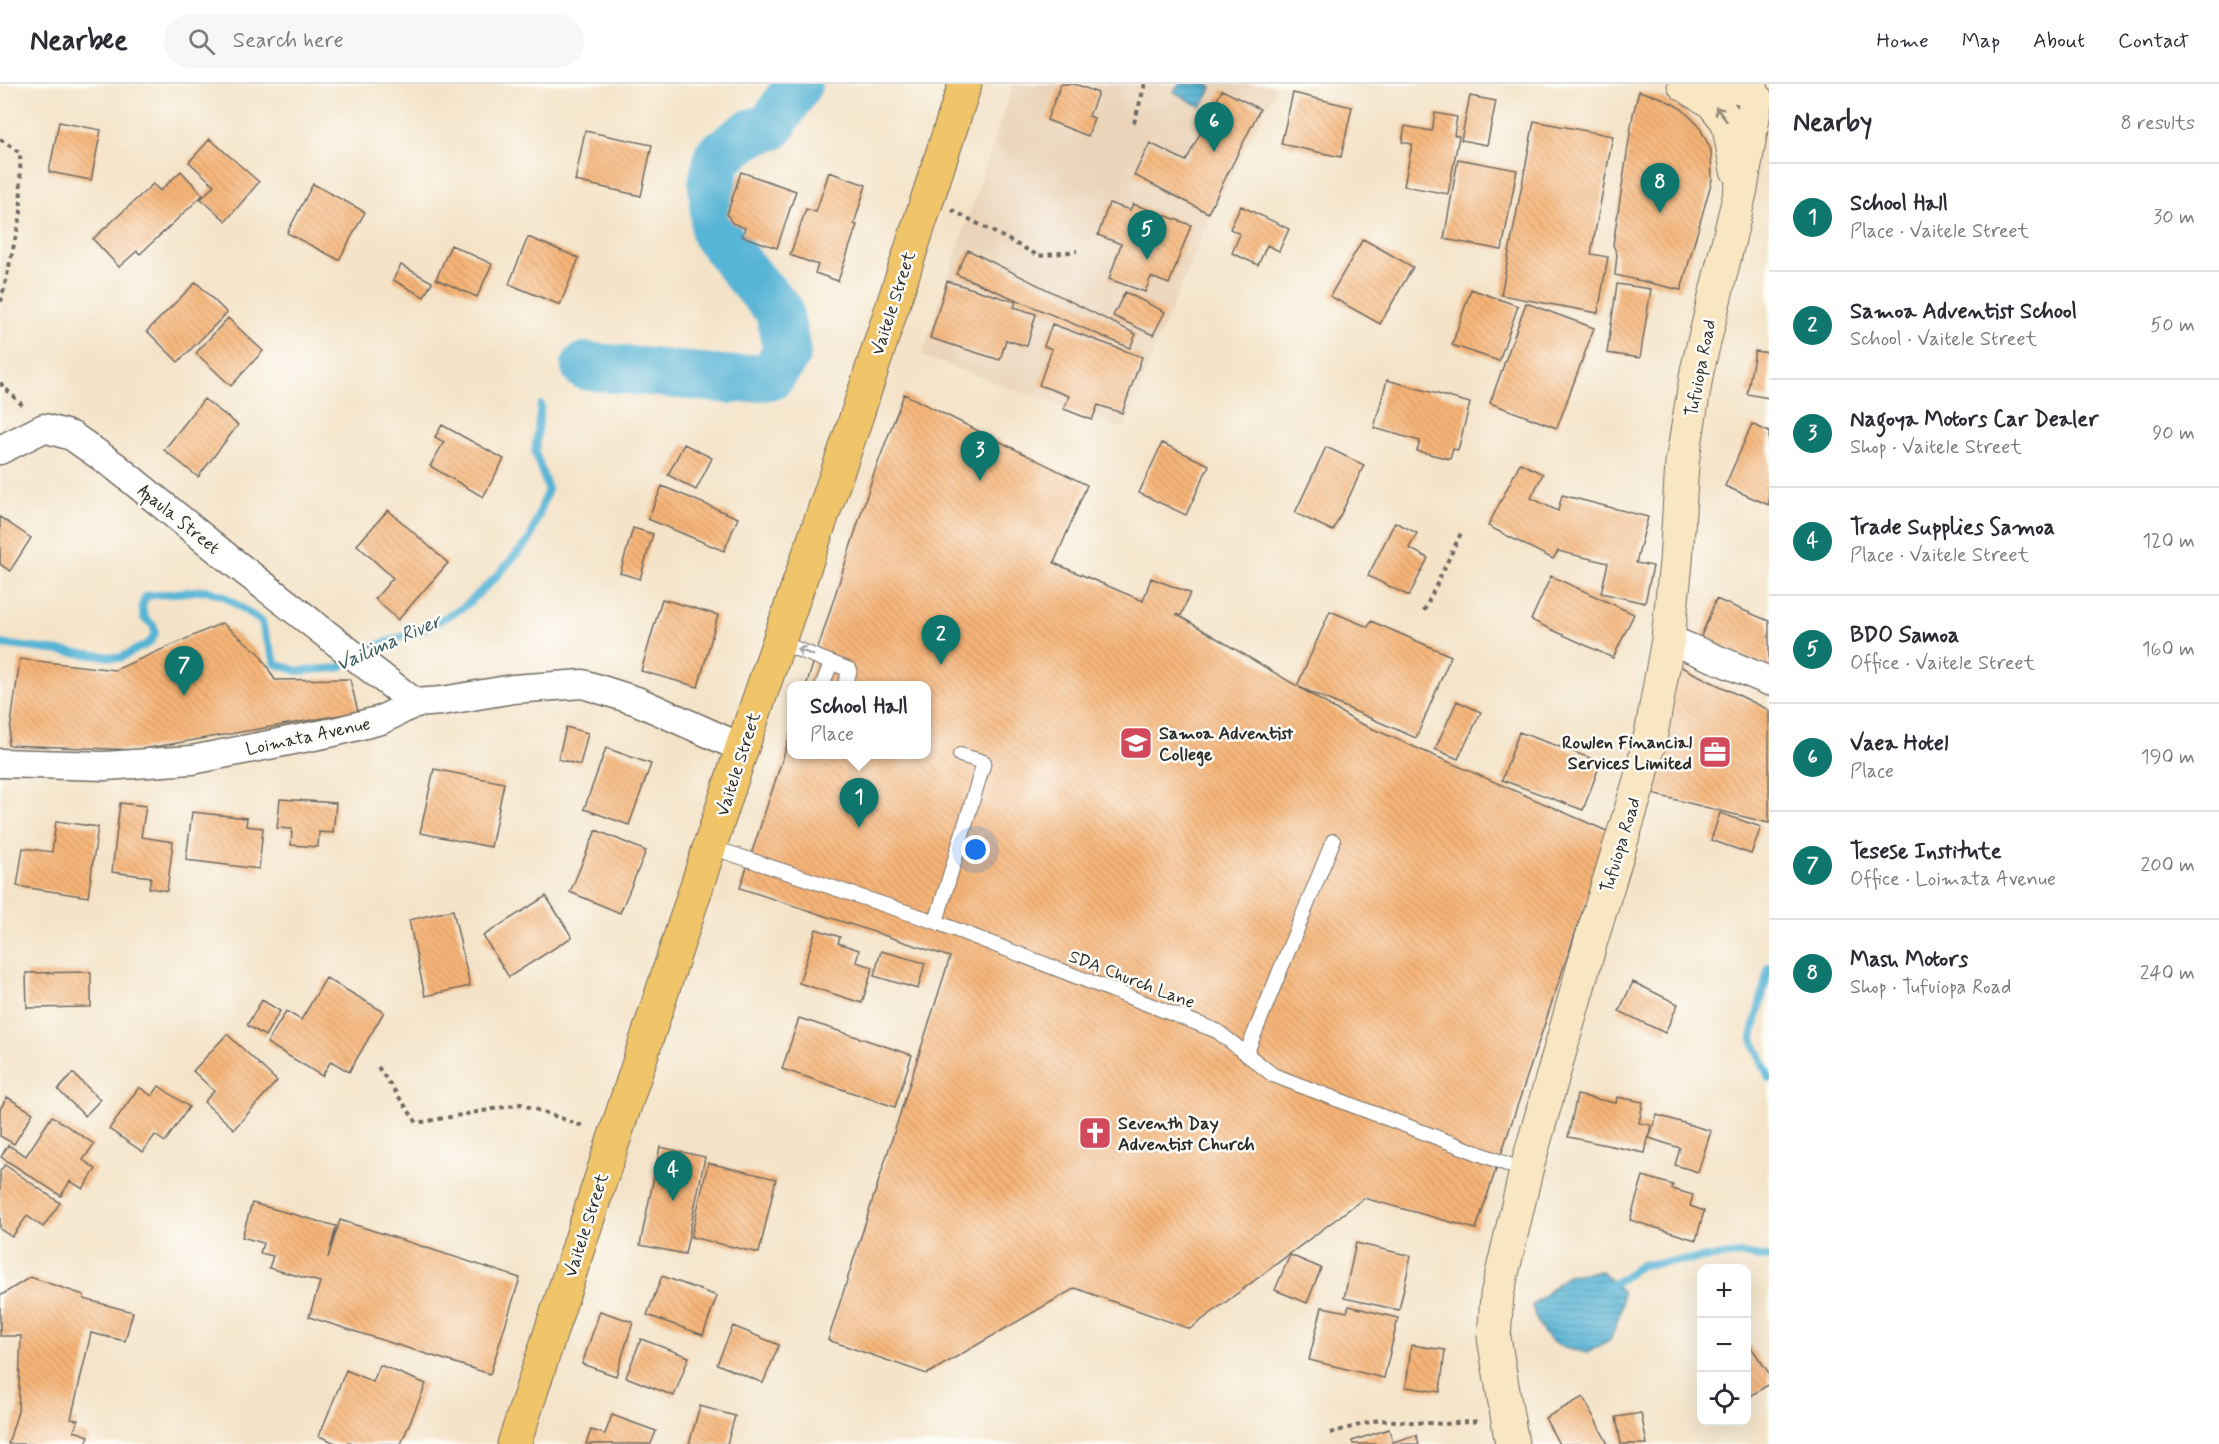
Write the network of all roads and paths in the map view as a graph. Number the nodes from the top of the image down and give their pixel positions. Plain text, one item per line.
1 (965, 84) edge
2 (1145, 84) edge
3 (1684, 84) edge
4 (1751, 93) edge
5 (1134, 123) dead end
6 (0, 139) edge
7 (1769, 144) edge
8 (1741, 189) junction
9 (928, 197) junction
10 (1077, 251) dead end
11 (0, 306) edge
12 (0, 450) edge
13 (1461, 533) dead end
14 (1424, 610) dead end
15 (1668, 639) junction
16 (778, 642) junction
17 (831, 663) junction
18 (824, 681) edge
19 (846, 681) edge
20 (1769, 681) edge
21 (415, 703) junction
22 (742, 748) junction
23 (960, 755) dead end
24 (0, 763) edge
25 (1333, 841) dead end
26 (711, 846) junction
27 (936, 922) junction
28 (1246, 1054) junction
29 (378, 1067) dead end
30 (615, 1137) junction
31 (1526, 1171) junction
32 (1510, 1431) edge
33 (1330, 1433) dead end
34 (514, 1444) edge

1 - 9 main road, Vaitele Street
2 - 5 path
8 -> 3 main road
4 - 8 main road, Tufuiopa Road
6 - 11 path
7 - 8 main road
8 - 15 main road, Tufuiopa Road
9 - 10 path
9 - 16 main road, Vaitele Street
12 - 21 street, Apaula Street
13 - 14 path
15 - 20 street
15 - 31 main road, Tufuiopa Road
17 -> 16 lane
16 - 22 main road, Vaitele Street
17 - 18 lane
17 - 19 lane
21 - 22 street, Loimata Avenue
21 - 24 street, Loimata Avenue
22 - 26 main road, Vaitele Street
23 - 27 lane
25 - 28 lane
26 - 27 lane, SDA Church Lane
26 - 30 main road, Vaitele Street
27 - 28 lane, SDA Church Lane
28 - 31 lane, SDA Church Lane
29 - 30 path
30 - 34 main road, Vaitele Street
31 - 32 main road, Tufuiopa Road
32 - 33 path

